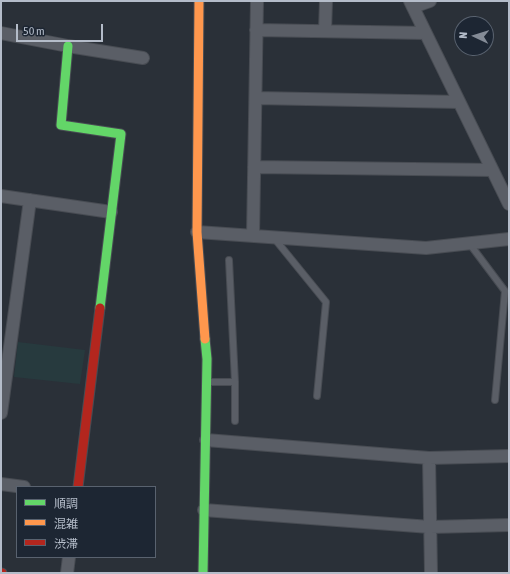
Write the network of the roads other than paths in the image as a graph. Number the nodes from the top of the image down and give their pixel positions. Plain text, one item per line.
1 (199, 1) edge
2 (257, 1) edge
3 (326, 1) edge
4 (430, 1) edge
5 (412, 4) edge
6 (256, 30) junction
7 (325, 31) junction
8 (1, 33) edge
9 (425, 33) junction
10 (68, 46) junction
11 (143, 58) dead end
12 (256, 98) junction
13 (459, 102) junction
14 (254, 167) junction
15 (492, 170) junction
16 (1, 196) edge
17 (30, 200) junction
18 (509, 204) edge
19 (111, 212) junction
20 (197, 232) junction
21 (253, 236) junction
22 (274, 238) junction
23 (509, 239) edge
24 (469, 243) junction
25 (229, 260) dead end
26 (207, 382) junction
27 (235, 382) junction
28 (317, 396) dead end
29 (494, 400) dead end
30 (1, 413) edge
31 (235, 422) dead end
32 (206, 440) junction
33 (509, 456) edge
34 (429, 458) junction
35 (1, 484) edge
36 (16, 486) edge
37 (78, 486) edge
38 (204, 510) junction
39 (509, 525) edge
40 (430, 526) junction
41 (69, 558) edge
42 (67, 573) edge
43 (203, 573) edge
44 (431, 573) edge

1 - 20 street
2 - 6 street
3 - 7 street
4 - 5 street
5 - 9 street
6 - 7 street
6 - 12 street
7 - 9 street
8 - 10 street
9 - 13 street
10 - 11 street
10 - 19 street
12 - 13 street
12 - 14 street
13 - 15 street
14 - 15 street
14 - 21 street
15 - 18 street
16 - 17 street
17 - 19 street
17 - 30 street
19 - 37 street
20 - 21 street
20 - 26 street
21 - 22 street
22 - 24 street
22 - 28 lane
23 - 24 street
24 - 29 lane
25 - 27 lane
26 - 27 lane
26 - 32 street
27 - 31 lane
32 - 34 street
32 - 38 street
33 - 34 street
34 - 40 street
35 - 36 street
38 - 40 street
38 - 43 street
39 - 40 street
40 - 44 street
41 - 42 street

